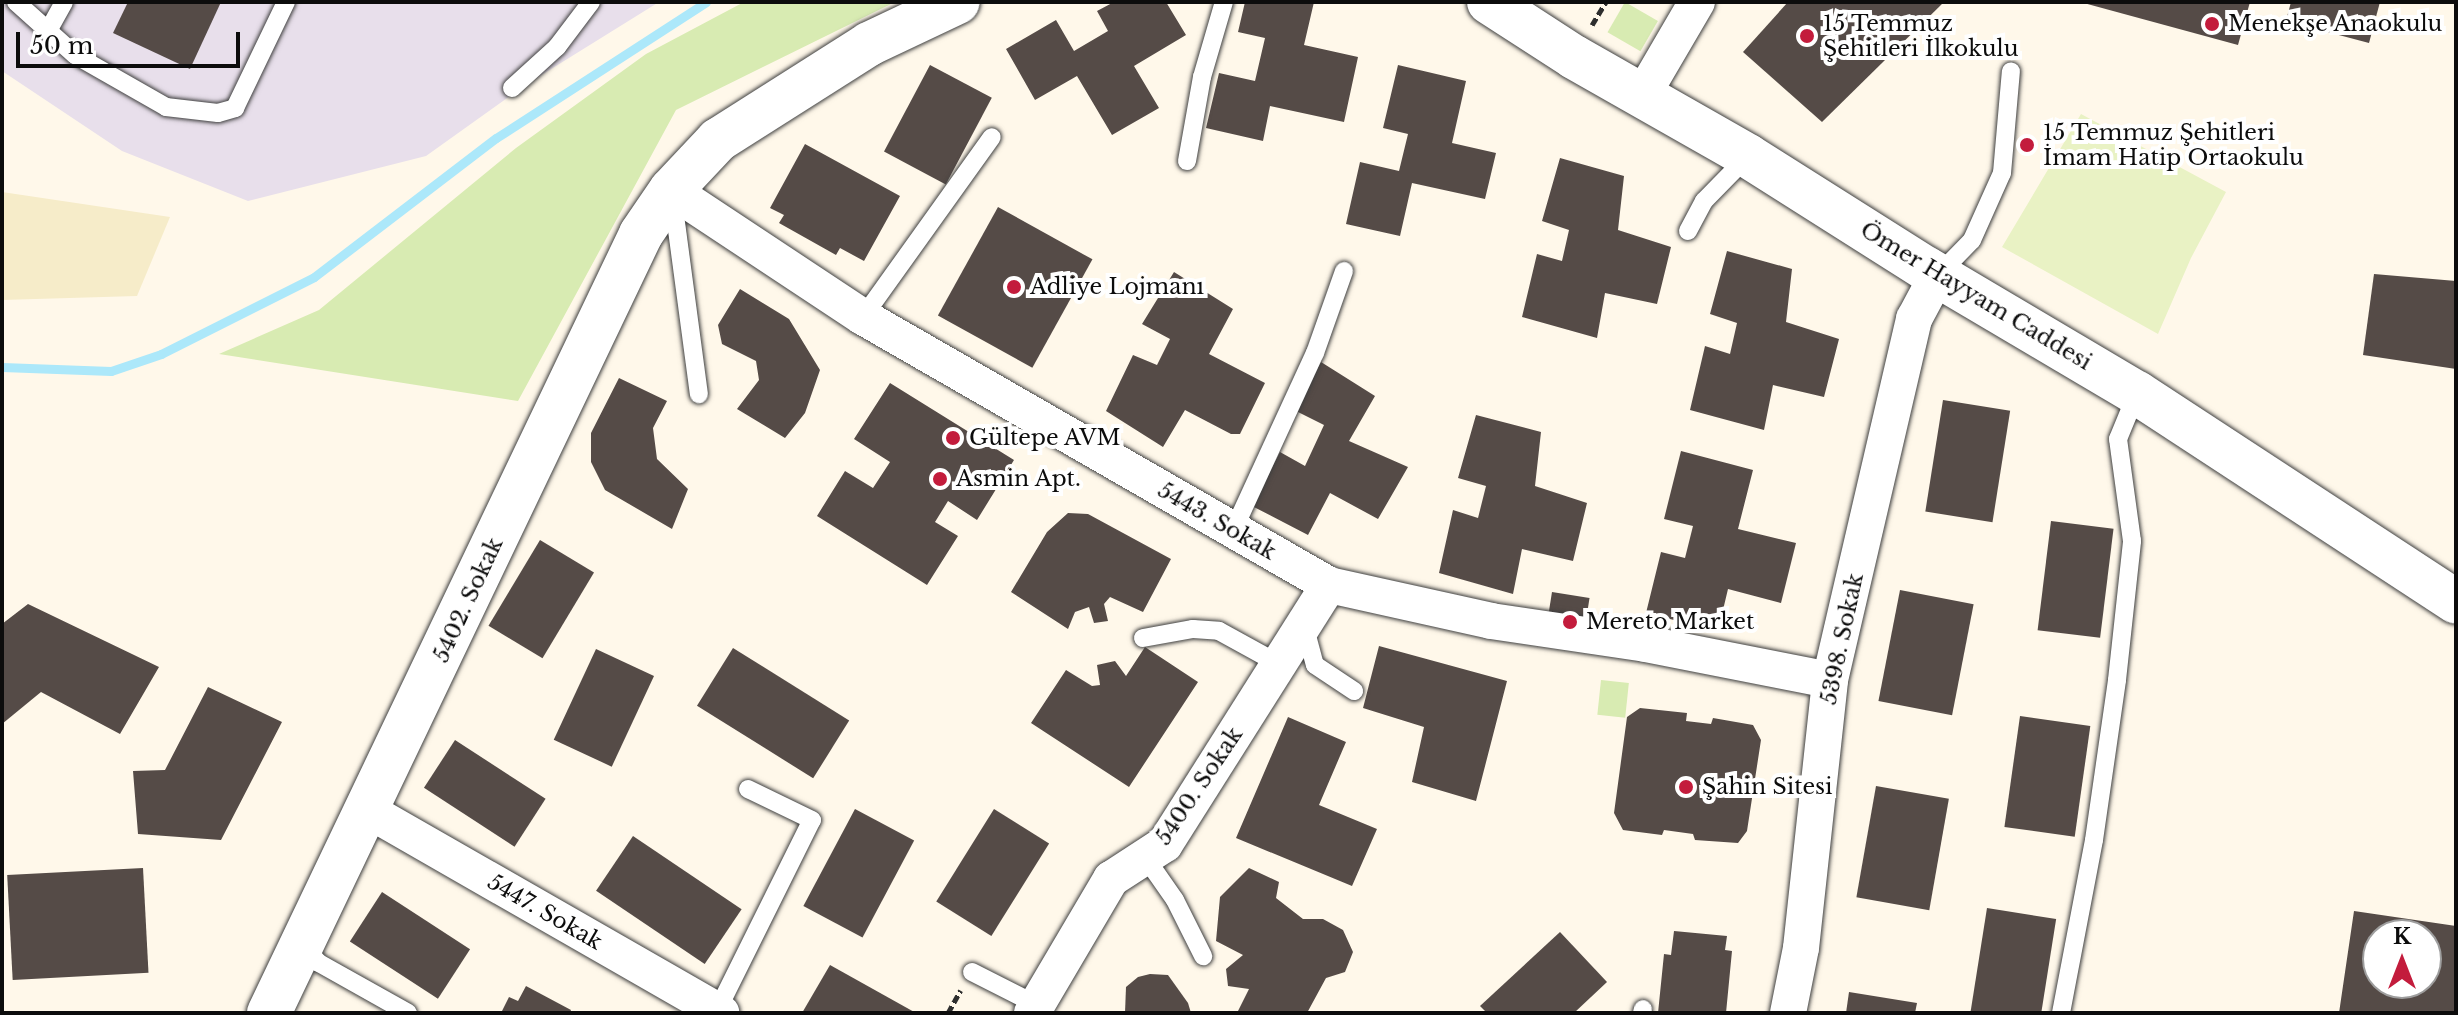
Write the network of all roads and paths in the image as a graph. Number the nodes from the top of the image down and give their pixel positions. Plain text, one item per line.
1 (16, 2) edge
2 (64, 2) edge
3 (286, 2) edge
4 (591, 2) edge
5 (958, 2) edge
6 (1224, 2) edge
7 (1489, 2) edge
8 (1697, 2) edge
9 (48, 31) junction
10 (2011, 71) dead end
11 (512, 88) dead end
12 (1642, 96) junction
13 (992, 137) dead end
14 (1748, 156) junction
15 (1187, 161) dead end
16 (671, 190) junction
17 (1688, 231) dead end
18 (1344, 271) dead end
19 (1937, 276) junction
20 (863, 317) junction
21 (2137, 393) junction
22 (699, 394) dead end
23 (1233, 531) junction
24 (1329, 585) junction
25 (2456, 602) edge
26 (1305, 628) junction
27 (1143, 638) dead end
28 (1279, 664) junction
29 (1830, 680) junction
30 (1354, 691) dead end
31 (748, 789) dead end
32 (369, 811) junction
33 (1145, 857) junction
34 (303, 946) junction
35 (1203, 956) dead end
36 (972, 972) dead end
37 (1034, 1009) edge
38 (719, 1012) edge
39 (269, 1013) edge
40 (408, 1013) edge
41 (1788, 1013) edge
42 (2061, 1013) edge

1 - 9 lane
2 - 9 lane
3 - 9 lane
4 - 11 lane
5 - 16 street
6 - 15 lane
7 - 12 street, Ömer Hayyam Caddesi
8 - 12 street
10 - 19 lane
12 - 14 street, Ömer Hayyam Caddesi
13 - 20 lane
14 - 17 lane
14 - 19 street, Ömer Hayyam Caddesi
16 - 20 street, 5443. Sokak
16 - 22 lane
16 - 32 street, 5402. Sokak
18 - 23 lane
19 - 21 street, Ömer Hayyam Caddesi
19 - 29 street, 5398. Sokak
20 - 23 street, 5443. Sokak
21 - 25 street, Ömer Hayyam Caddesi
21 - 42 lane
23 - 24 street, 5443. Sokak
24 - 26 street, 5400. Sokak
24 - 29 street, 5443. Sokak
26 - 28 street, 5400. Sokak
26 - 30 lane
27 - 28 lane
28 - 33 street, 5400. Sokak
29 - 41 street, 5398. Sokak
31 - 38 lane
32 - 34 street, 5402. Sokak
32 - 38 street, 5447. Sokak
33 - 35 lane
33 - 37 street, 5400. Sokak
34 - 39 street, 5402. Sokak
34 - 40 lane
36 - 37 lane

